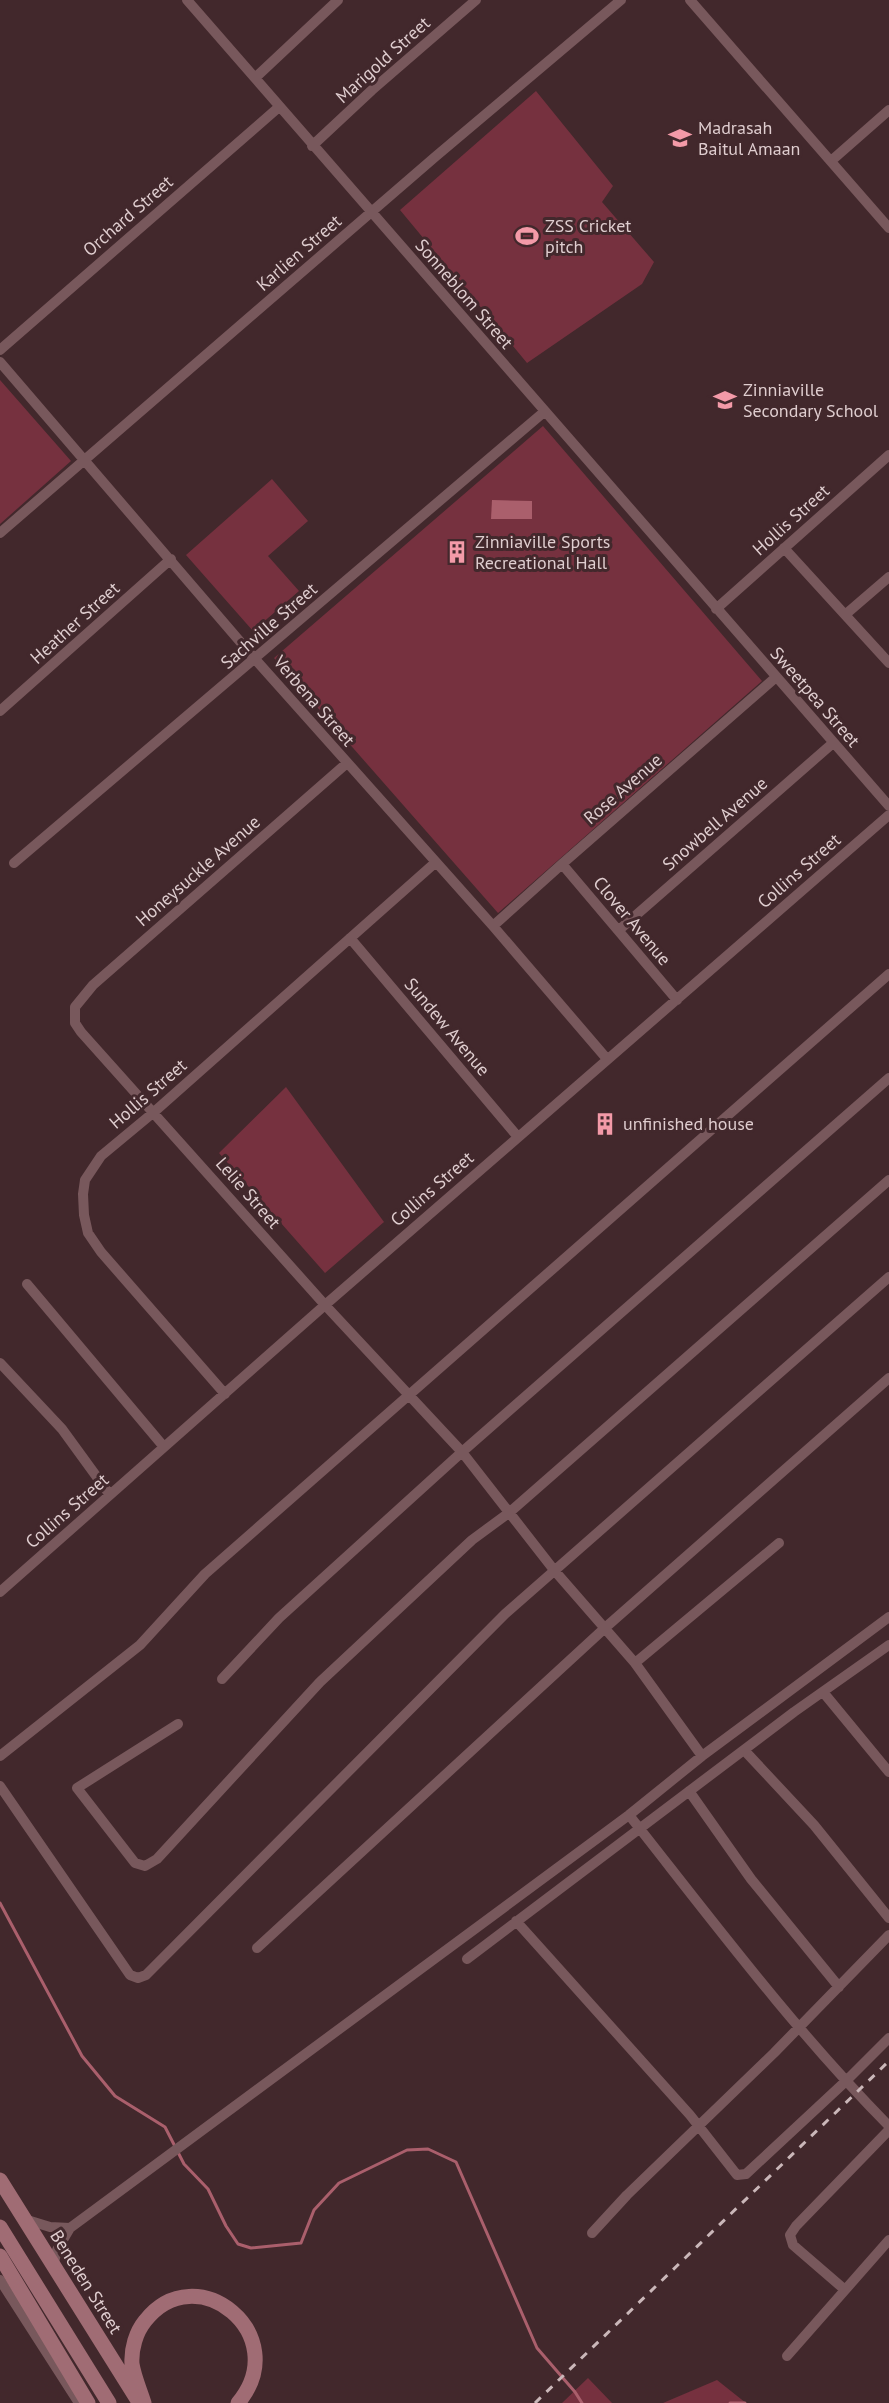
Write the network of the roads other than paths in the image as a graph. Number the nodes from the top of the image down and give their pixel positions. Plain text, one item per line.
1 (338, 0) edge
2 (476, 0) edge
3 (621, 0) edge
4 (690, 0) edge
5 (195, 3) edge
6 (255, 78) junction
7 (279, 107) junction
8 (889, 110) edge
9 (312, 146) junction
10 (831, 161) junction
11 (371, 213) junction
12 (889, 228) edge
13 (0, 350) edge
14 (0, 362) edge
15 (544, 411) junction
16 (889, 455) edge
17 (84, 460) junction
18 (0, 533) edge
19 (784, 548) junction
20 (171, 559) junction
21 (889, 577) edge
22 (716, 609) junction
23 (846, 615) junction
24 (255, 659) junction
25 (889, 663) edge
26 (776, 678) junction
27 (0, 711) edge
28 (833, 743) junction
29 (347, 763) junction
30 (889, 806) edge
31 (889, 815) edge
32 (436, 862) junction
33 (14, 863) dead end
34 (562, 864) junction
35 (493, 926) junction
36 (619, 930) junction
37 (350, 938) junction
38 (889, 974) edge
39 (677, 1000) junction
40 (75, 1007) joint
41 (607, 1059) junction
42 (889, 1078) edge
43 (154, 1112) junction
44 (518, 1137) junction
45 (889, 1180) edge
46 (889, 1277) edge
47 (27, 1284) dead end
48 (325, 1305) junction
49 (0, 1363) edge
50 (889, 1378) edge
51 (225, 1394) junction
52 (409, 1395) junction
53 (164, 1447) junction
54 (462, 1452) junction
55 (110, 1495) junction
56 (510, 1512) junction
57 (779, 1543) dead end
58 (554, 1570) junction
59 (0, 1592) edge
60 (889, 1617) edge
61 (606, 1627) junction
62 (888, 1647) edge
63 (636, 1663) junction
64 (222, 1679) dead end
65 (823, 1692) junction
66 (178, 1724) dead end
67 (744, 1750) junction
68 (0, 1756) edge
69 (702, 1756) junction
70 (889, 1772) edge
71 (0, 1786) edge
72 (689, 1791) junction
73 (629, 1815) junction
74 (640, 1829) junction
75 (889, 1918) edge
76 (516, 1921) junction
77 (889, 1935) edge
78 (257, 1948) dead end
79 (467, 1959) dead end
80 (839, 1987) junction
81 (800, 2026) junction
82 (889, 2038) edge
83 (846, 2081) junction
84 (698, 2126) junction
85 (889, 2128) edge
86 (0, 2181) edge
87 (24, 2219) junction
88 (0, 2227) edge
89 (70, 2228) junction
90 (592, 2233) dead end
91 (889, 2240) edge
92 (0, 2256) edge
93 (53, 2266) junction
94 (0, 2280) edge
95 (844, 2289) junction
96 (787, 2356) dead end
97 (79, 2403) edge
98 (88, 2403) edge
99 (109, 2403) edge
100 (139, 2403) edge
101 (144, 2403) edge
102 (238, 2403) edge

1 - 6 street
2 - 9 street, Marigold Street
3 - 11 street, Karlien Street
4 - 10 street
5 - 6 street, Sonneblom Street
6 - 7 street, Sonneblom Street
7 - 9 street, Sonneblom Street
7 - 13 street, Orchard Street
8 - 10 street
9 - 11 street, Sonneblom Street
10 - 12 street
11 - 15 street, Sonneblom Street
11 - 17 street, Karlien Street
14 - 17 street, Verbena Street
15 - 22 street, Sonneblom Street
15 - 24 street, Sachville Street
16 - 19 street, Hollis Street
17 - 18 street, Karlien Street
17 - 20 street, Verbena Street
19 - 22 street, Hollis Street
19 - 23 street
20 - 24 street, Verbena Street
20 - 27 street, Heather Street
21 - 23 street
22 - 26 street, Sweetpea Street
23 - 25 street
24 - 29 street, Verbena Street
24 - 33 street, Sachville Street
26 - 28 street, Sweetpea Street
26 - 34 street, Rose Avenue
28 - 30 street, Sweetpea Street
28 - 36 street, Snowbell Avenue
29 - 32 street, Verbena Street
29 - 40 street, Honeysuckle Avenue
31 - 39 street, Collins Street
32 - 35 street, Verbena Street
32 - 37 street, Hollis Street
34 - 35 street, Rose Avenue
34 - 36 street, Clover Avenue
35 - 41 street, Verbena Street
36 - 39 street, Clover Avenue
37 - 43 street, Hollis Street
37 - 44 street, Sundew Avenue
38 - 52 street
39 - 41 street, Collins Street
40 - 43 street, Lelie Street
41 - 44 street, Collins Street
42 - 54 street
43 - 48 street, Lelie Street
43 - 51 street, Hollis Street
44 - 48 street, Collins Street
45 - 56 street
46 - 58 street
47 - 53 street
48 - 51 street, Collins Street
48 - 52 street, Lelie Street
49 - 55 street
50 - 61 street
51 - 53 street, Collins Street
52 - 54 street, Lelie Street
52 - 68 street
53 - 55 street, Collins Street
54 - 56 street, Lelie Street
54 - 64 street
55 - 59 street, Collins Street
56 - 58 street, Lelie Street
56 - 66 street
57 - 63 street
58 - 61 street, Lelie Street
58 - 71 street
60 - 69 street
61 - 63 street, Lelie Street
61 - 78 street
62 - 65 street
63 - 69 street, Lelie Street
65 - 67 street
65 - 70 street
67 - 72 street
67 - 75 street
69 - 73 street
72 - 74 street
72 - 80 street
73 - 74 street
73 - 89 street
74 - 76 street
74 - 81 street
76 - 79 street
76 - 84 street
77 - 80 street
80 - 81 street
81 - 83 street
81 - 84 street
82 - 83 street
83 - 84 street
83 - 85 street
84 - 90 street
85 - 95 street
86 - 87 main road, Beneden Street
87 - 89 street
87 - 93 main road, Beneden Street
88 - 99 main road
89 - 93 street
91 - 95 street
92 - 98 main road
93 - 100 main road, Beneden Street
94 - 97 street
95 - 96 street
101 - 102 main road

